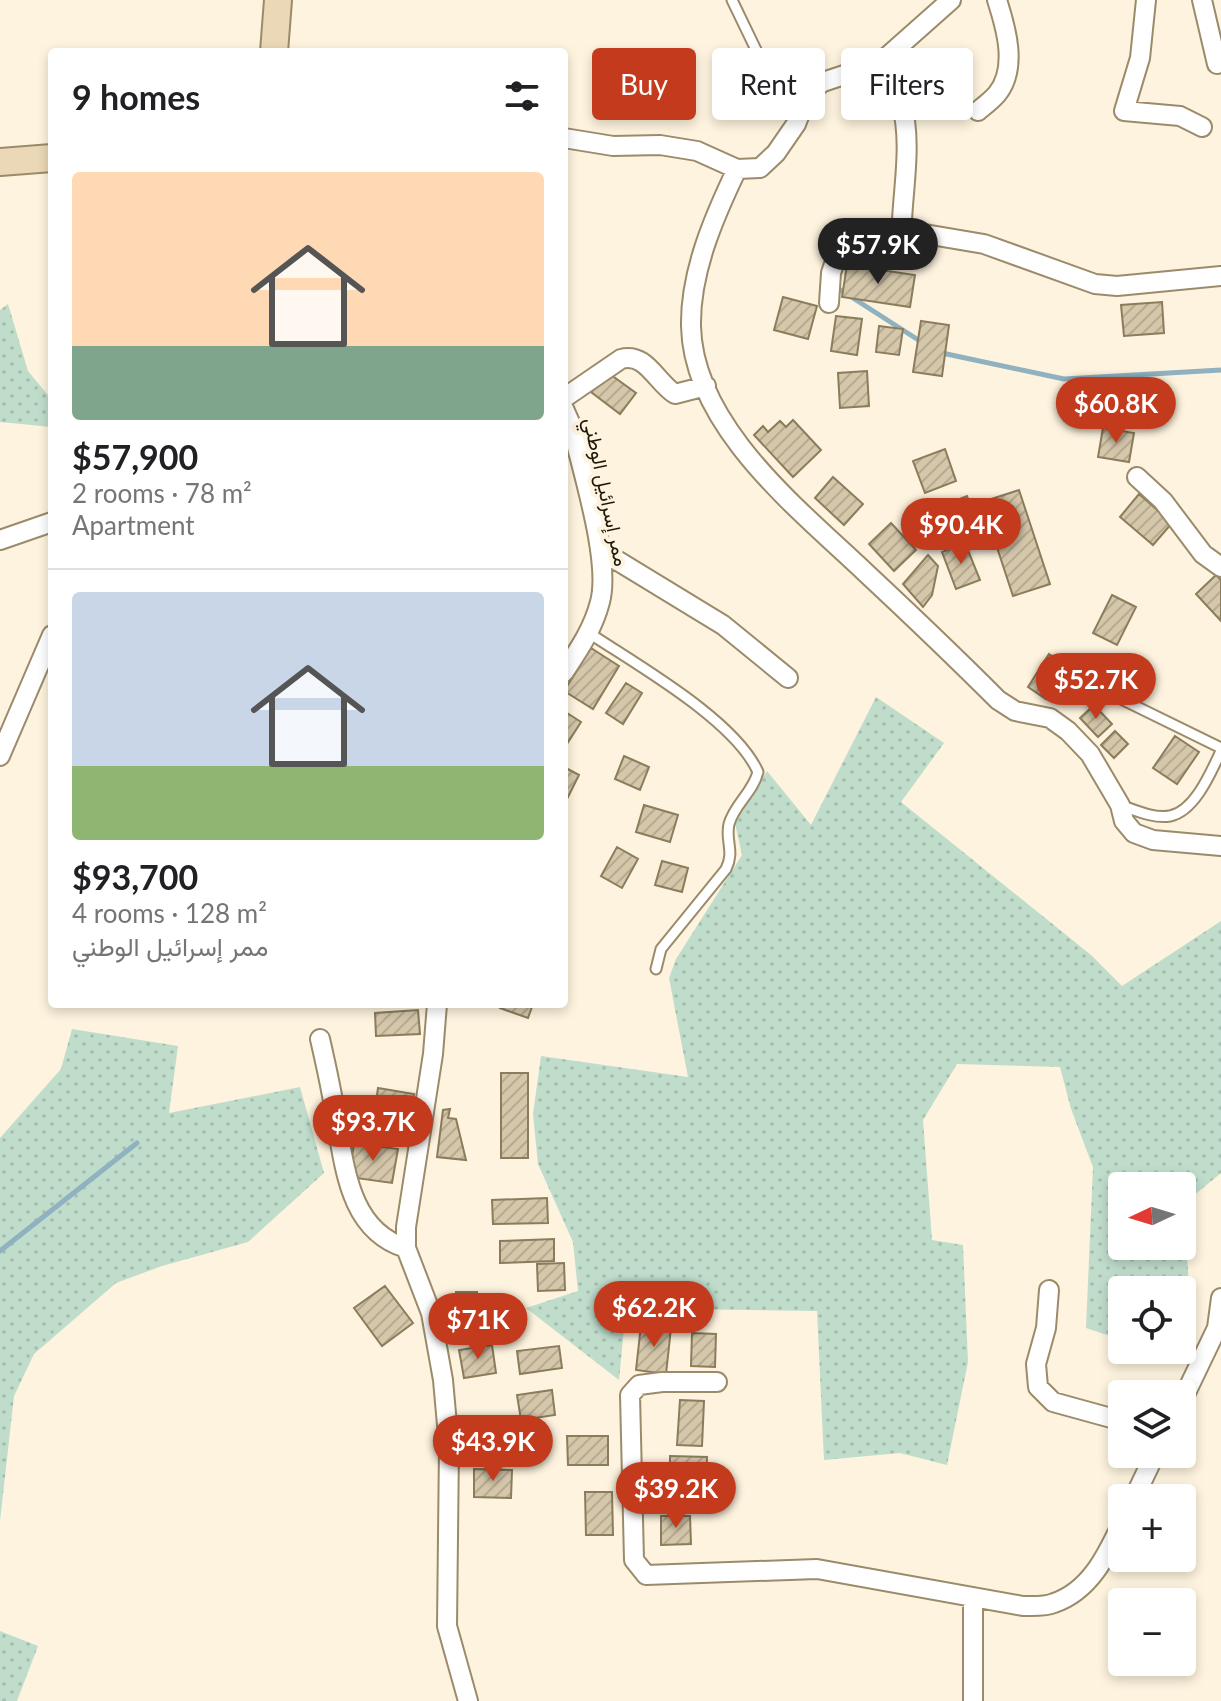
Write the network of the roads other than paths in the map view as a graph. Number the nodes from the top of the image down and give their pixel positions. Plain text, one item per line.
1 (278, 0) edge
2 (732, 0) edge
3 (951, 0) edge
4 (997, 0) edge
5 (1146, 0) edge
6 (1202, 0) edge
7 (274, 48) edge
8 (755, 48) edge
9 (897, 48) edge
10 (1217, 64) dead end
11 (978, 111) dead end
12 (798, 120) edge
13 (904, 120) edge
14 (1202, 127) dead end
15 (568, 139) edge
16 (48, 158) edge
17 (0, 162) edge
18 (737, 169) junction
19 (906, 228) junction
20 (1221, 276) edge
21 (829, 303) dead end
22 (706, 386) junction
23 (568, 395) edge
24 (568, 418) edge
25 (1137, 477) dead end
26 (48, 523) edge
27 (0, 540) edge
28 (600, 550) junction
29 (1221, 567) edge
30 (589, 633) junction
31 (48, 644) edge
32 (568, 666) edge
33 (788, 678) dead end
34 (1121, 699) dead end
35 (1221, 749) edge
36 (0, 756) edge
37 (1120, 805) junction
38 (1221, 846) edge
39 (656, 969) dead end
40 (437, 1008) edge
41 (320, 1039) dead end
42 (406, 1248) junction
43 (1049, 1290) dead end
44 (1221, 1298) edge
45 (1192, 1380) edge
46 (717, 1382) dead end
47 (1108, 1417) edge
48 (1108, 1554) edge
49 (973, 1597) junction
50 (468, 1701) edge
51 (973, 1701) edge

1 - 7 street
2 - 8 lane
3 - 9 street
4 - 11 street
5 - 14 street
6 - 10 street
12 - 18 street
13 - 19 street
15 - 18 street
16 - 17 street
18 - 22 street
19 - 20 street
19 - 21 street
22 - 23 street
22 - 37 street
24 - 28 street, ممر إسرائيل الوطني
25 - 29 street
26 - 27 street
28 - 30 street, ممر إسرائيل الوطني
28 - 33 street
30 - 32 street, ممر إسرائيل الوطني
30 - 39 lane
31 - 36 street
34 - 35 lane
35 - 37 lane
37 - 38 street
40 - 42 street
41 - 42 street
42 - 50 street
43 - 47 street
44 - 45 street
46 - 49 street
48 - 49 street
49 - 51 street

